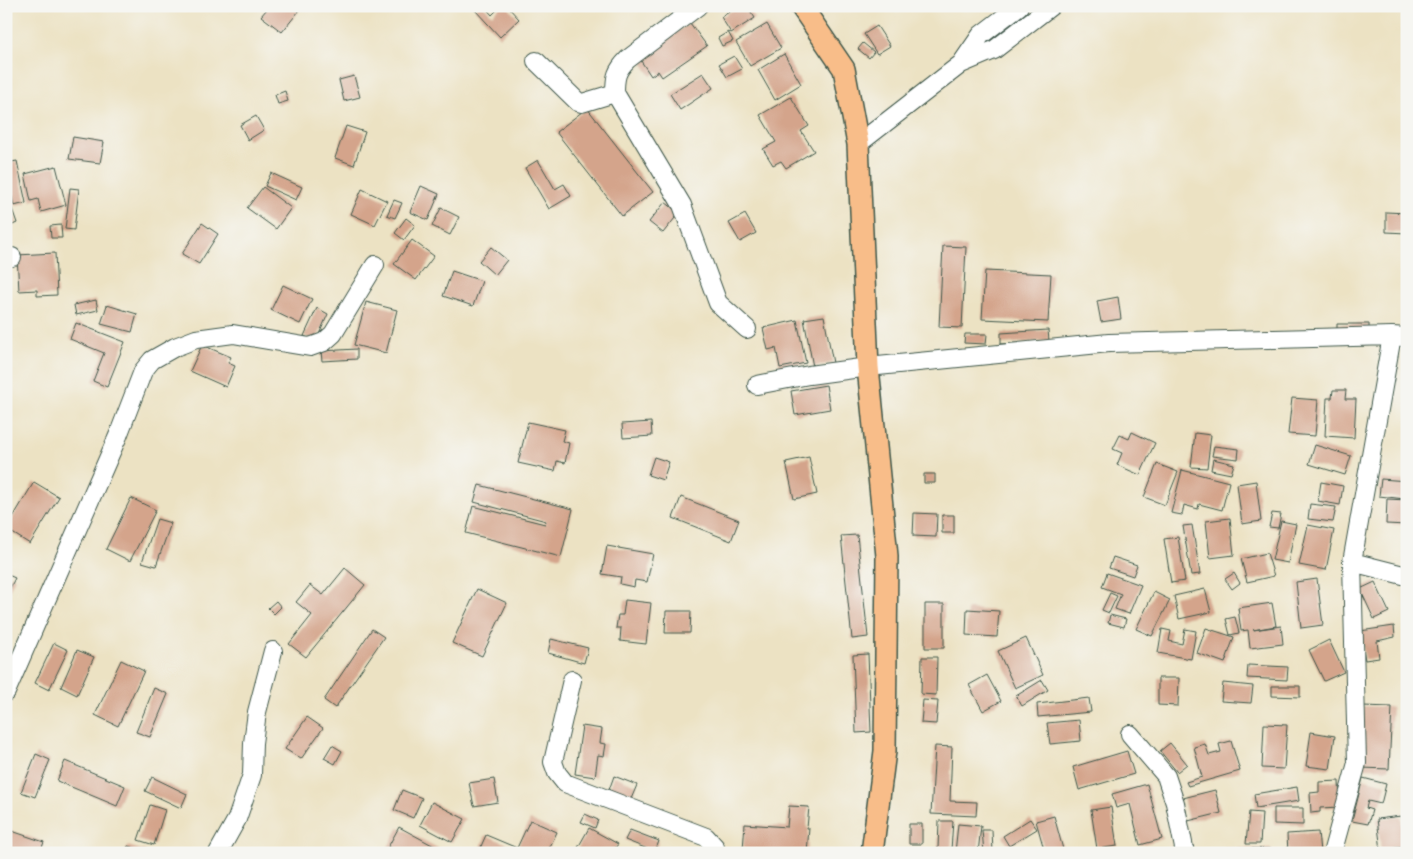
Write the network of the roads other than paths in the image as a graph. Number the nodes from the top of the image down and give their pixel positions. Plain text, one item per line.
1 (698, 6) edge
2 (801, 6) edge
3 (1019, 6) edge
4 (1051, 6) edge
5 (536, 60) dead end
6 (960, 64) junction
7 (615, 93) junction
8 (858, 144) junction
9 (375, 265) dead end
10 (746, 328) dead end
11 (1399, 336) edge
12 (868, 367) junction
13 (757, 385) dead end
14 (1352, 562) junction
15 (1407, 576) edge
16 (273, 651) dead end
17 (572, 680) dead end
18 (6, 692) edge
19 (1130, 734) dead end
20 (1333, 852) edge
21 (218, 853) edge
22 (715, 853) edge
23 (872, 853) edge
24 (1185, 853) edge

1 - 7 street
2 - 8 main road
3 - 6 street
4 - 6 street
5 - 7 street
6 - 8 street
7 - 10 street
8 - 12 main road
9 - 18 street
11 - 12 street
11 - 14 street
12 - 13 street
12 - 23 main road
14 - 15 street
14 - 20 street
16 - 21 street
17 - 22 street
19 - 24 street

